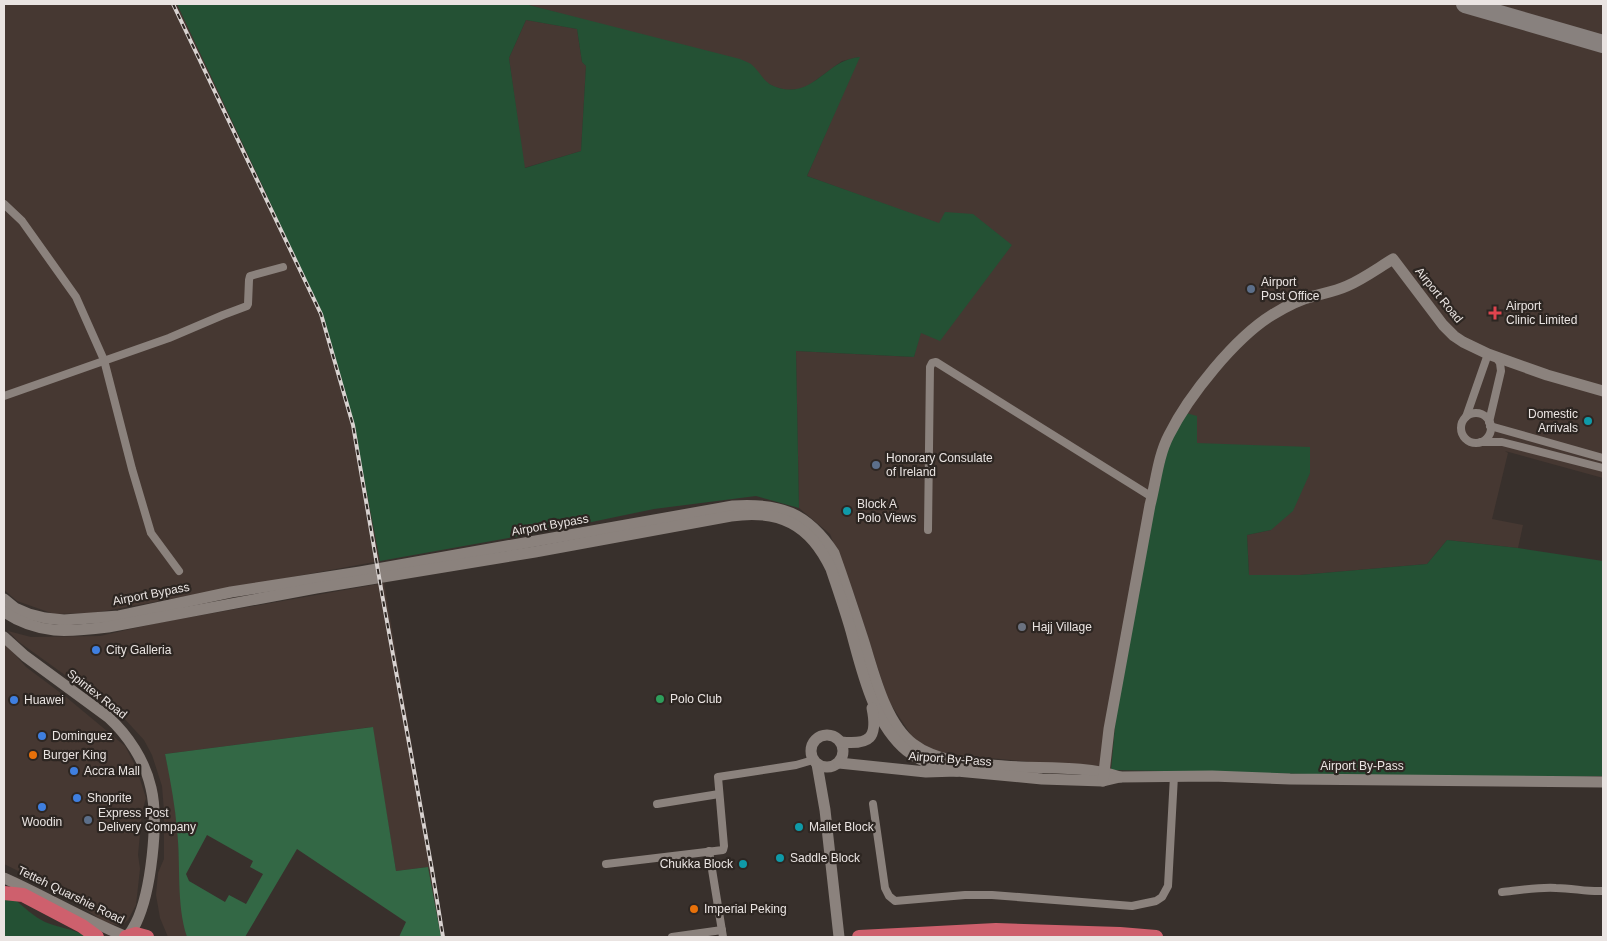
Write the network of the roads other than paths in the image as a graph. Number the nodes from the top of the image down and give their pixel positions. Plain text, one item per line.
1 (4, 204) edge
2 (283, 267) dead end
3 (1492, 355) junction
4 (104, 360) junction
5 (1547, 375) junction
6 (1603, 391) edge
7 (4, 396) edge
8 (1603, 399) edge
9 (1466, 417) junction
10 (1490, 424) junction
11 (1481, 442) junction
12 (1603, 458) edge
13 (1603, 468) edge
14 (1152, 497) junction
15 (928, 530) dead end
16 (179, 571) dead end
17 (4, 599) edge
18 (4, 612) edge
19 (4, 637) edge
20 (871, 698) junction
21 (841, 742) junction
22 (815, 762) junction
23 (835, 765) junction
24 (958, 766) junction
25 (1103, 776) junction
26 (1174, 776) junction
27 (1603, 782) edge
28 (719, 794) junction
29 (657, 804) dead end
30 (873, 804) dead end
31 (825, 810) junction
32 (709, 851) junction
33 (606, 864) dead end
34 (4, 878) edge
35 (1603, 891) edge
36 (1502, 892) dead end
37 (4, 893) edge
38 (723, 934) edge
39 (97, 937) edge
40 (127, 937) edge
41 (147, 937) edge
42 (672, 937) edge
43 (838, 937) edge
44 (859, 937) edge
45 (1156, 937) edge

1 - 4 street
2 - 4 street
3 - 5 main road, Airport Road
3 - 9 street
3 - 10 street
3 - 14 main road, Airport Road
4 - 7 street
4 - 16 street
5 - 6 main road
5 - 8 main road
9 - 10 street
9 - 11 street
10 - 11 street
10 - 12 street
11 - 13 street
14 - 15 street
14 - 25 main road
17 - 24 main road, Airport Bypass
18 - 20 main road, Airport Bypass
19 - 40 main road, Spintex Road
20 - 21 main road
20 - 24 main road, Airport Bypass
21 - 22 main road
21 - 23 main road
22 - 23 main road
22 - 28 street
22 - 31 main road
23 - 24 main road, Airport By-Pass
23 - 31 main road
24 - 25 main road, Airport By-Pass
25 - 26 main road, Airport By-Pass
26 - 27 main road, Airport By-Pass
26 - 30 street
28 - 29 street
28 - 32 street
31 - 43 main road
32 - 33 street
32 - 38 street
34 - 40 main road, Tetteh Quarshie Road
35 - 36 street
37 - 39 highway
38 - 42 street
40 - 41 highway
44 - 45 highway

